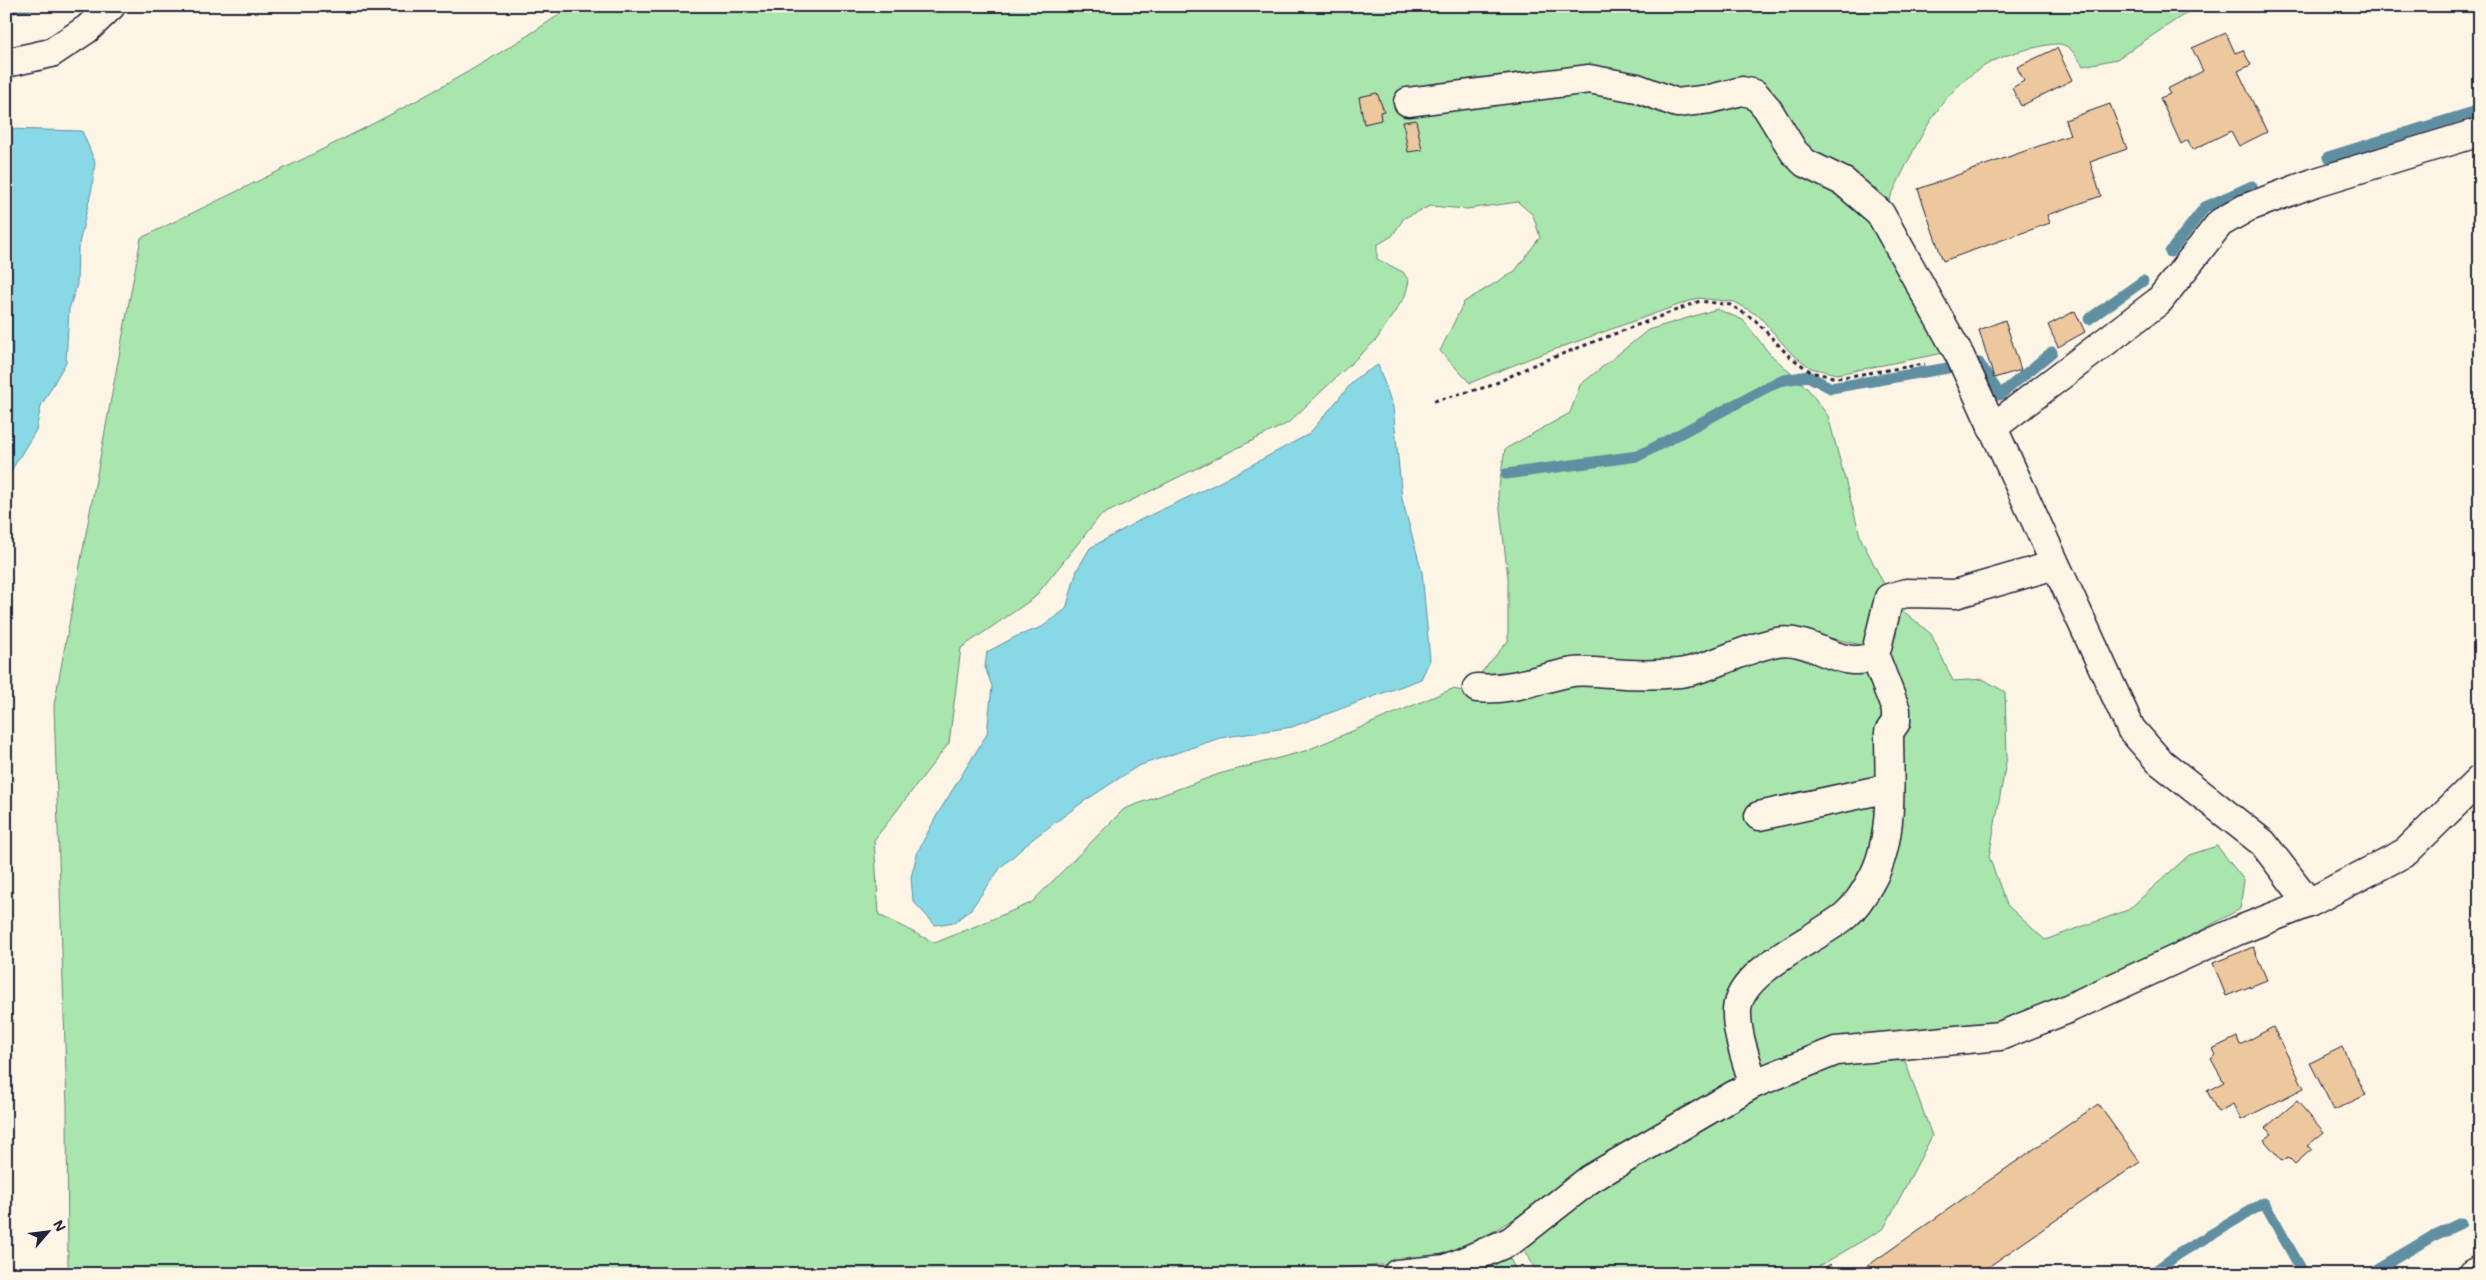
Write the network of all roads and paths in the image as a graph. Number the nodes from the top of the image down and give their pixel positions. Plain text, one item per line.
1 (112, 6) edge
2 (6, 63) edge
3 (1408, 102) dead end
4 (2480, 132) edge
5 (1960, 356) junction
6 (1434, 401) dead end
7 (1992, 428) junction
8 (2055, 565) junction
9 (1875, 656) junction
10 (1477, 688) dead end
11 (2480, 779) edge
12 (1889, 788) junction
13 (1759, 816) dead end
14 (2309, 903) junction
15 (1753, 1084) junction
16 (2480, 1270) edge
17 (1397, 1274) edge
18 (2474, 1274) edge

1 - 2 street
3 - 5 street
4 - 7 street
5 - 6 path
5 - 7 street
7 - 8 street
8 - 9 street
8 - 14 street
9 - 10 street
9 - 12 street
11 - 14 street
12 - 13 street
12 - 15 street
14 - 15 street
15 - 17 street
16 - 18 street

